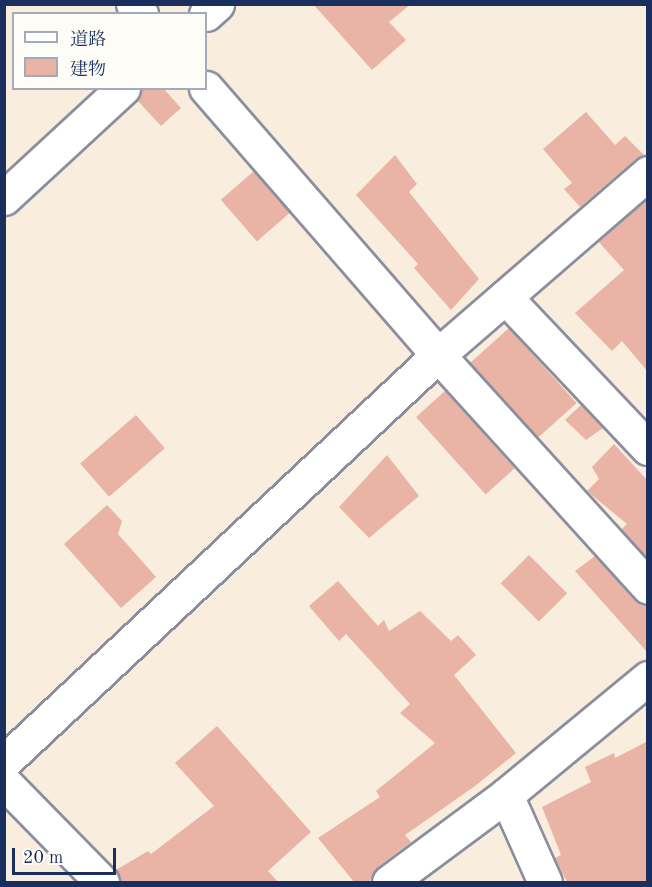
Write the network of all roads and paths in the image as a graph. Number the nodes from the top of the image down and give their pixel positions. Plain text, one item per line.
1 (207, 89) edge
2 (121, 90) edge
3 (648, 173) edge
4 (4, 198) edge
5 (505, 297) junction
6 (438, 355) junction
7 (648, 448) edge
8 (648, 587) edge
9 (648, 678) edge
10 (4, 762) edge
11 (4, 782) edge
12 (506, 795) junction
13 (102, 882) edge
14 (389, 882) edge
15 (545, 882) edge

1 - 6 street
2 - 4 street
3 - 5 street
5 - 6 street
5 - 7 street
6 - 8 street
6 - 10 street
9 - 12 street
11 - 13 street
12 - 14 street
12 - 15 street

